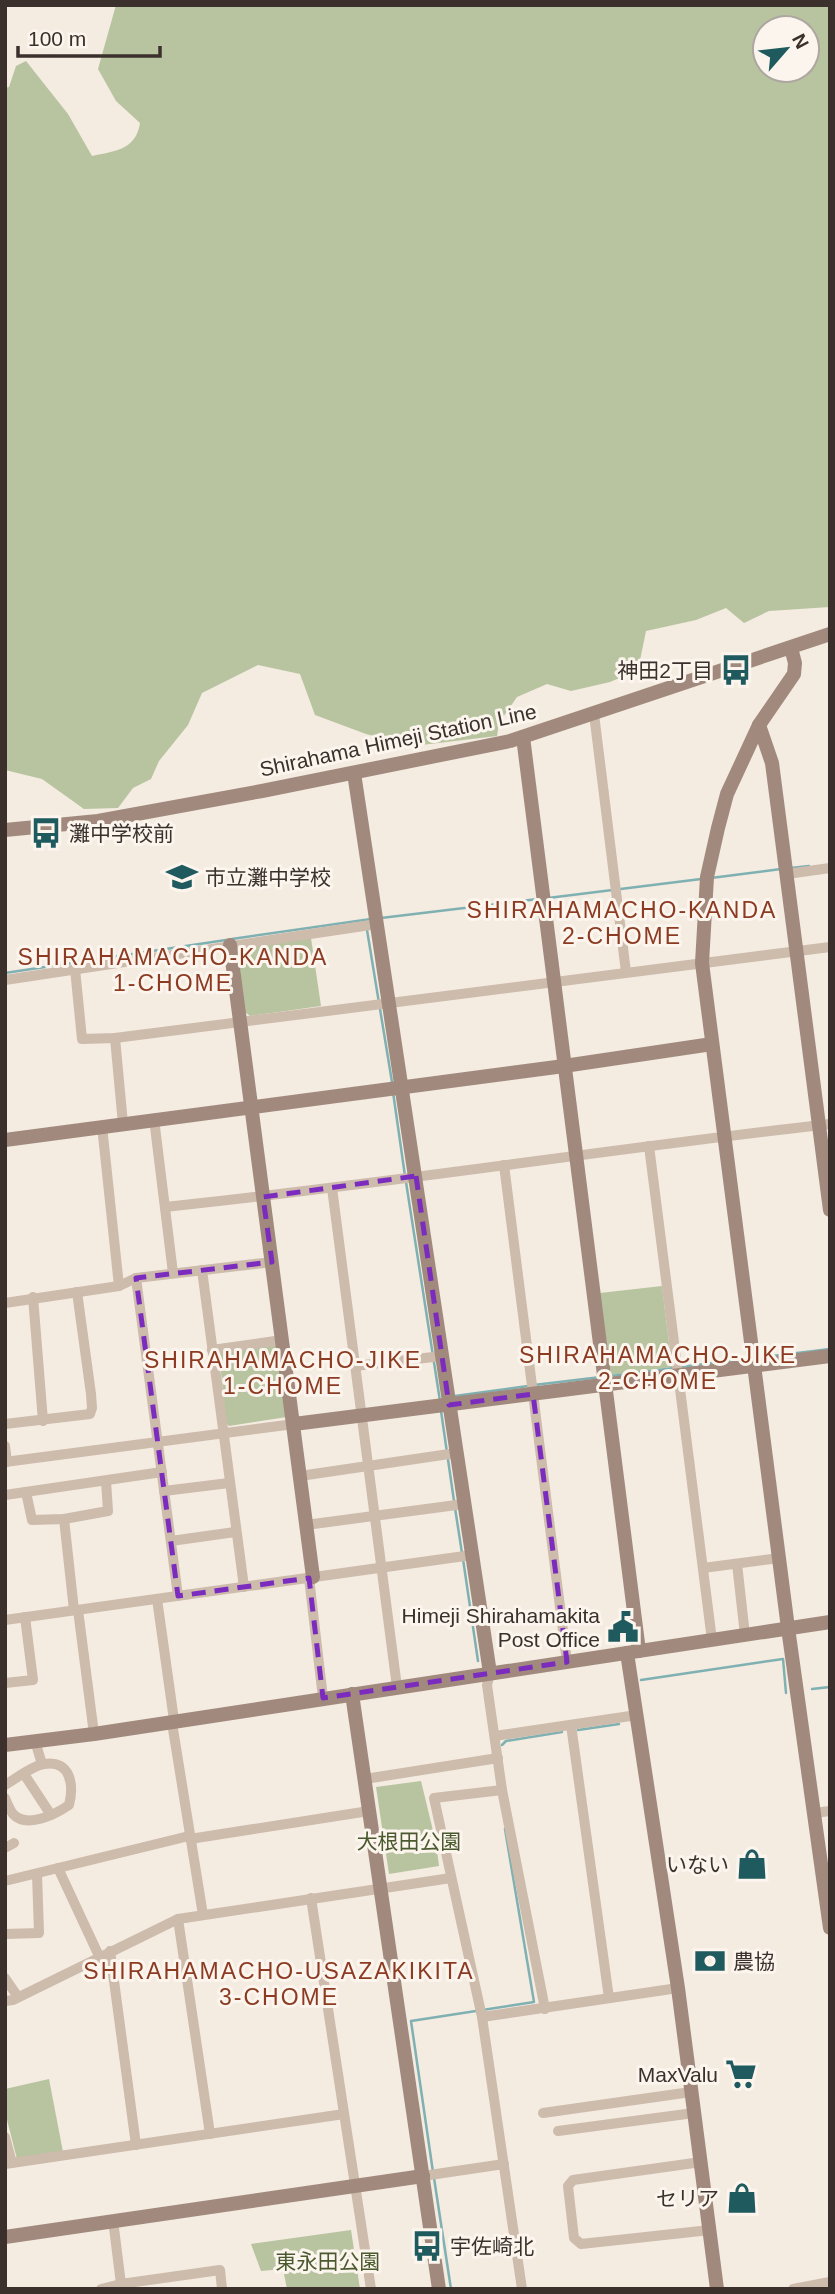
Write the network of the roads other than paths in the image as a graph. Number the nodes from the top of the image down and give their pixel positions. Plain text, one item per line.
1 (830, 634) edge
2 (791, 648) junction
3 (594, 713) junction
4 (759, 725) junction
5 (523, 737) junction
6 (354, 773) junction
7 (5, 830) edge
8 (830, 868) edge
9 (787, 874) junction
10 (372, 922) junction
11 (230, 945) junction
12 (830, 947) edge
13 (797, 952) junction
14 (702, 963) junction
15 (75, 969) junction
16 (626, 972) junction
17 (5, 980) edge
18 (553, 981) junction
19 (382, 1003) junction
20 (241, 1021) junction
21 (115, 1038) junction
22 (712, 1044) junction
23 (564, 1066) junction
24 (401, 1087) junction
25 (250, 1106) junction
26 (154, 1119) junction
27 (123, 1124) junction
28 (824, 1124) edge
29 (102, 1126) junction
30 (725, 1136) junction
31 (5, 1140) edge
32 (649, 1146) junction
33 (576, 1155) junction
34 (504, 1166) junction
35 (416, 1176) junction
36 (332, 1188) junction
37 (263, 1197) junction
38 (165, 1207) junction
39 (830, 1210) edge
40 (272, 1262) junction
41 (202, 1270) junction
42 (173, 1273) junction
43 (136, 1278) junction
44 (119, 1286) junction
45 (77, 1292) junction
46 (33, 1297) junction
47 (5, 1303) edge
48 (282, 1340) junction
49 (212, 1350) junction
50 (830, 1356) edge
51 (435, 1357) junction
52 (755, 1365) junction
53 (355, 1366) junction
54 (678, 1375) junction
55 (605, 1384) junction
56 (532, 1387) junction
57 (449, 1405) junction
58 (363, 1415) junction
59 (43, 1421) junction
60 (5, 1424) edge
61 (294, 1424) junction
62 (223, 1433) junction
63 (158, 1441) junction
64 (5, 1446) edge
65 (456, 1453) junction
66 (6, 1462) edge
67 (368, 1467) junction
68 (162, 1472) junction
69 (300, 1476) junction
70 (106, 1480) junction
71 (229, 1483) junction
72 (164, 1491) junction
73 (26, 1492) junction
74 (5, 1495) edge
75 (464, 1504) junction
76 (375, 1516) junction
77 (64, 1519) junction
78 (306, 1525) junction
79 (235, 1532) junction
80 (171, 1541) junction
81 (465, 1556) junction
82 (779, 1558) junction
83 (737, 1564) junction
84 (381, 1567) junction
85 (702, 1568) junction
86 (311, 1577) junction
87 (244, 1587) junction
88 (178, 1596) junction
89 (157, 1599) junction
90 (76, 1610) junction
91 (25, 1617) junction
92 (5, 1620) edge
93 (830, 1622) edge
94 (788, 1629) junction
95 (745, 1635) junction
96 (712, 1640) junction
97 (633, 1652) junction
98 (567, 1662) junction
99 (490, 1673) junction
100 (5, 1683) edge
101 (397, 1687) junction
102 (352, 1694) junction
103 (323, 1698) junction
104 (638, 1714) junction
105 (174, 1720) junction
106 (571, 1725) junction
107 (94, 1734) junction
108 (495, 1736) junction
109 (35, 1741) junction
110 (5, 1745) edge
111 (498, 1758) junction
112 (42, 1763) junction
113 (24, 1774) junction
114 (365, 1779) junction
115 (5, 1785) edge
116 (502, 1790) junction
117 (5, 1798) edge
118 (369, 1811) junction
119 (830, 1811) edge
120 (814, 1813) junction
121 (51, 1815) junction
122 (189, 1838) junction
123 (58, 1868) junction
124 (37, 1874) junction
125 (451, 1878) junction
126 (5, 1881) edge
127 (381, 1888) junction
128 (311, 1898) junction
129 (203, 1915) junction
130 (178, 1919) junction
131 (829, 1922) edge
132 (830, 1928) edge
133 (5, 1934) edge
134 (110, 1951) junction
135 (99, 1956) junction
136 (5, 1978) edge
137 (678, 1988) junction
138 (18, 1997) junction
139 (609, 1998) junction
140 (5, 2001) edge
141 (545, 2009) junction
142 (482, 2017) junction
143 (691, 2092) junction
144 (543, 2113) dead end
145 (694, 2113) junction
146 (344, 2114) junction
147 (558, 2131) dead end
148 (210, 2134) junction
149 (5, 2137) edge
150 (136, 2145) junction
151 (701, 2162) junction
152 (8, 2164) edge
153 (504, 2164) junction
154 (423, 2176) junction
155 (355, 2187) junction
156 (113, 2220) junction
157 (710, 2230) junction
158 (5, 2237) edge
159 (830, 2282) edge
160 (121, 2284) junction
161 (101, 2289) edge
162 (222, 2289) edge
163 (371, 2289) edge
164 (439, 2289) edge
165 (522, 2289) edge
166 (717, 2289) edge
167 (793, 2289) edge

1 - 2 street, Shirahama Himeji Station Line
2 - 3 street, Shirahama Himeji Station Line
2 - 4 street
3 - 5 street, Shirahama Himeji Station Line
3 - 16 street
4 - 9 street
4 - 14 street
5 - 6 street, Shirahama Himeji Station Line
5 - 18 street
6 - 7 street, Shirahama Himeji Station Line
6 - 10 street
8 - 9 street
9 - 13 street
10 - 11 street
10 - 19 street
11 - 15 street
11 - 20 street
12 - 13 street
13 - 14 street
13 - 28 street
14 - 16 street
14 - 22 street
15 - 17 street
15 - 21 street
16 - 18 street
18 - 19 street
18 - 23 street
19 - 20 street
19 - 24 street
20 - 21 street
20 - 25 street
21 - 27 street
22 - 23 street
22 - 30 street
23 - 24 street
23 - 33 street
24 - 25 street
24 - 35 street
25 - 26 street
25 - 37 street
26 - 27 street
26 - 38 street
27 - 29 street
28 - 30 street
28 - 39 street
29 - 31 street
29 - 44 street
30 - 32 street
30 - 52 street
32 - 33 street
32 - 54 street
33 - 34 street
33 - 55 street
34 - 35 street
34 - 56 street
35 - 36 street
35 - 51 street
36 - 37 street
36 - 53 street
37 - 38 street
37 - 40 street
38 - 42 street
40 - 41 street
40 - 48 street
41 - 42 street
41 - 49 street
42 - 43 street
43 - 44 street
43 - 63 street
44 - 45 street
45 - 46 street
45 - 59 street
46 - 47 street
46 - 59 street
48 - 49 street
48 - 61 street
49 - 62 street
50 - 52 street
51 - 53 street
51 - 57 street
52 - 54 street
52 - 82 street
53 - 58 street
54 - 55 street
54 - 85 street
55 - 56 street
55 - 97 street
56 - 57 street
56 - 98 street
57 - 58 street
57 - 65 street
58 - 61 street
58 - 67 street
59 - 60 street
61 - 62 street
61 - 69 street
62 - 63 street
62 - 71 street
63 - 66 street
63 - 68 street
64 - 66 street
65 - 67 street
65 - 75 street
67 - 69 street
67 - 76 street
68 - 70 street
68 - 72 street
69 - 78 street
70 - 73 street
70 - 77 street
71 - 72 street
71 - 79 street
72 - 80 street
73 - 74 street
73 - 77 street
75 - 76 street
75 - 81 street
76 - 78 street
76 - 84 street
77 - 90 street
78 - 86 street
79 - 80 street
79 - 87 street
80 - 88 street
81 - 84 street
81 - 99 street
82 - 83 street
82 - 94 street
83 - 85 street
83 - 95 street
84 - 86 street
84 - 101 street
85 - 96 street
86 - 87 street
86 - 103 street
87 - 88 street
88 - 89 street
89 - 90 street
89 - 105 street
90 - 91 street
90 - 107 street
91 - 92 street
91 - 100 street
93 - 94 street
94 - 95 street
94 - 120 street
95 - 96 street
96 - 97 street
97 - 98 street
97 - 104 street
98 - 99 street
99 - 101 street
99 - 108 street
101 - 102 street
102 - 103 street
102 - 114 street
103 - 105 street
104 - 106 street
104 - 137 street
105 - 107 street
105 - 122 street
106 - 108 street
106 - 139 street
107 - 109 street
108 - 111 street
109 - 110 street
109 - 112 street
111 - 114 street
111 - 116 street
112 - 113 street
112 - 121 street
113 - 115 street
113 - 121 street
114 - 118 street
116 - 125 street
116 - 141 street
117 - 121 street
118 - 122 street
118 - 127 street
119 - 120 street
120 - 131 street
122 - 123 street
122 - 129 street
123 - 124 street
123 - 135 street
124 - 126 street
124 - 133 street
125 - 127 street
125 - 142 street
127 - 128 street
127 - 154 street
128 - 129 street
128 - 146 street
129 - 130 street
130 - 134 street
130 - 148 street
131 - 132 street
134 - 135 street
134 - 150 street
135 - 138 street
136 - 138 street
137 - 139 street
137 - 143 street
138 - 140 street
139 - 141 street
141 - 142 street
142 - 153 street
143 - 144 street
143 - 145 street
145 - 147 street
145 - 151 street
146 - 148 street
146 - 155 street
148 - 150 street
149 - 152 street
150 - 152 street
151 - 157 street
151 - 157 street
153 - 154 street
153 - 165 street
154 - 155 street
154 - 164 street
155 - 156 street
155 - 163 street
156 - 158 street
156 - 160 street
157 - 166 street
159 - 167 street
160 - 161 street
160 - 162 street

